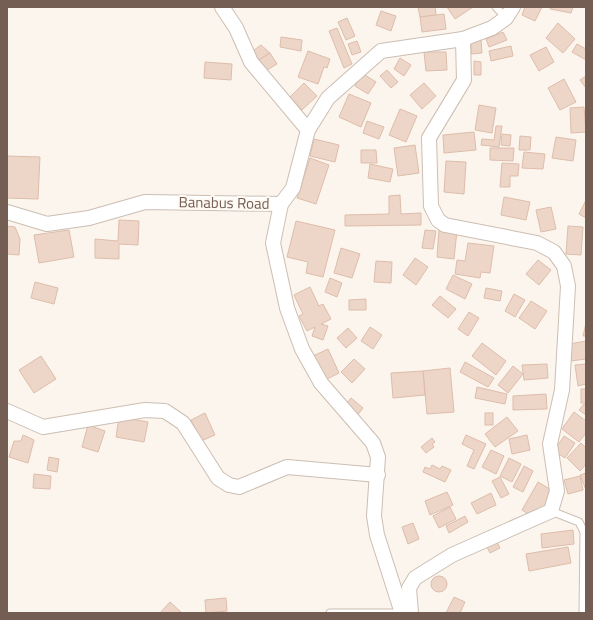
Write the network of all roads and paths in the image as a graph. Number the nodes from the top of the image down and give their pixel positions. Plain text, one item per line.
1 (222, 7) edge
2 (496, 7) edge
3 (509, 13) edge
4 (463, 39) junction
5 (308, 130) junction
6 (281, 204) junction
7 (7, 212) edge
8 (7, 411) edge
9 (378, 475) junction
10 (551, 511) junction
11 (330, 613) edge
12 (402, 613) edge
13 (411, 613) edge
14 (583, 613) edge

1 - 5 street
2 - 3 lane
3 - 4 street, Banabus Road
4 - 5 street, Banabus Road
4 - 10 street
5 - 6 street, Banabus Road
6 - 7 street, Banabus Road
6 - 9 street
8 - 9 street
9 - 12 street
10 - 13 street
10 - 14 lane
11 - 12 lane

